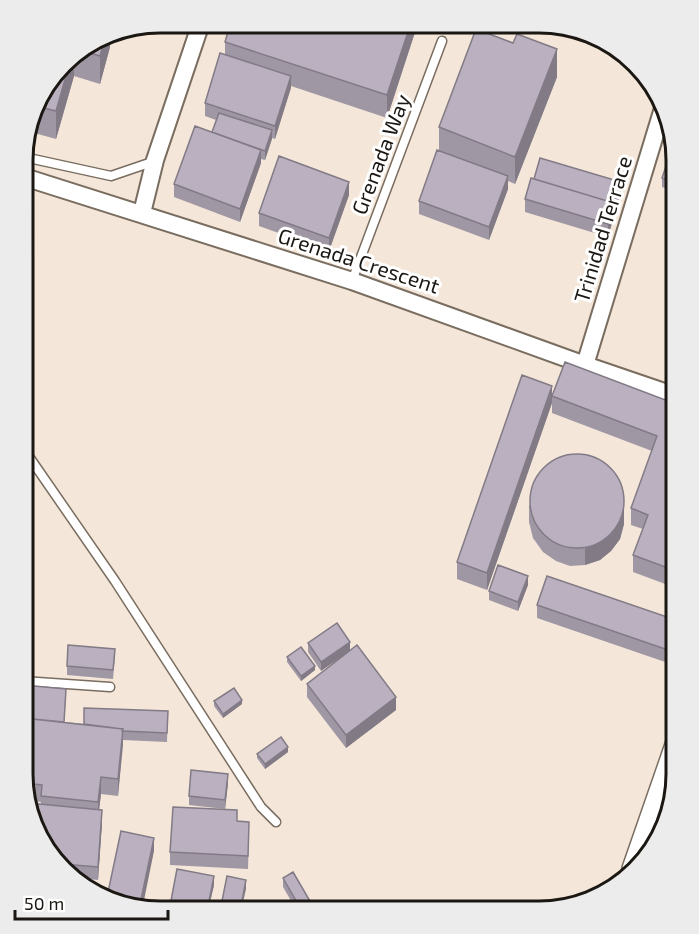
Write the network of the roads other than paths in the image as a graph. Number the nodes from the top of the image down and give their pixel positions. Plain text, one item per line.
1 (198, 33) edge
2 (442, 41) dead end
3 (660, 123) edge
4 (33, 159) edge
5 (155, 160) junction
6 (33, 180) edge
7 (142, 213) junction
8 (352, 281) junction
9 (585, 365) junction
10 (666, 393) edge
11 (33, 462) edge
12 (33, 682) edge
13 (110, 687) dead end
14 (666, 774) edge
15 (276, 822) dead end
16 (638, 854) edge

1 - 5 street
2 - 8 lane, Grenada Way
3 - 9 street, Trinidad Terrace
4 - 5 lane
5 - 7 street
6 - 7 street, Grenada Crescent
7 - 8 street, Grenada Crescent
8 - 9 street, Grenada Crescent
9 - 10 street, Grenada Crescent
11 - 15 lane
12 - 13 lane
14 - 16 street

